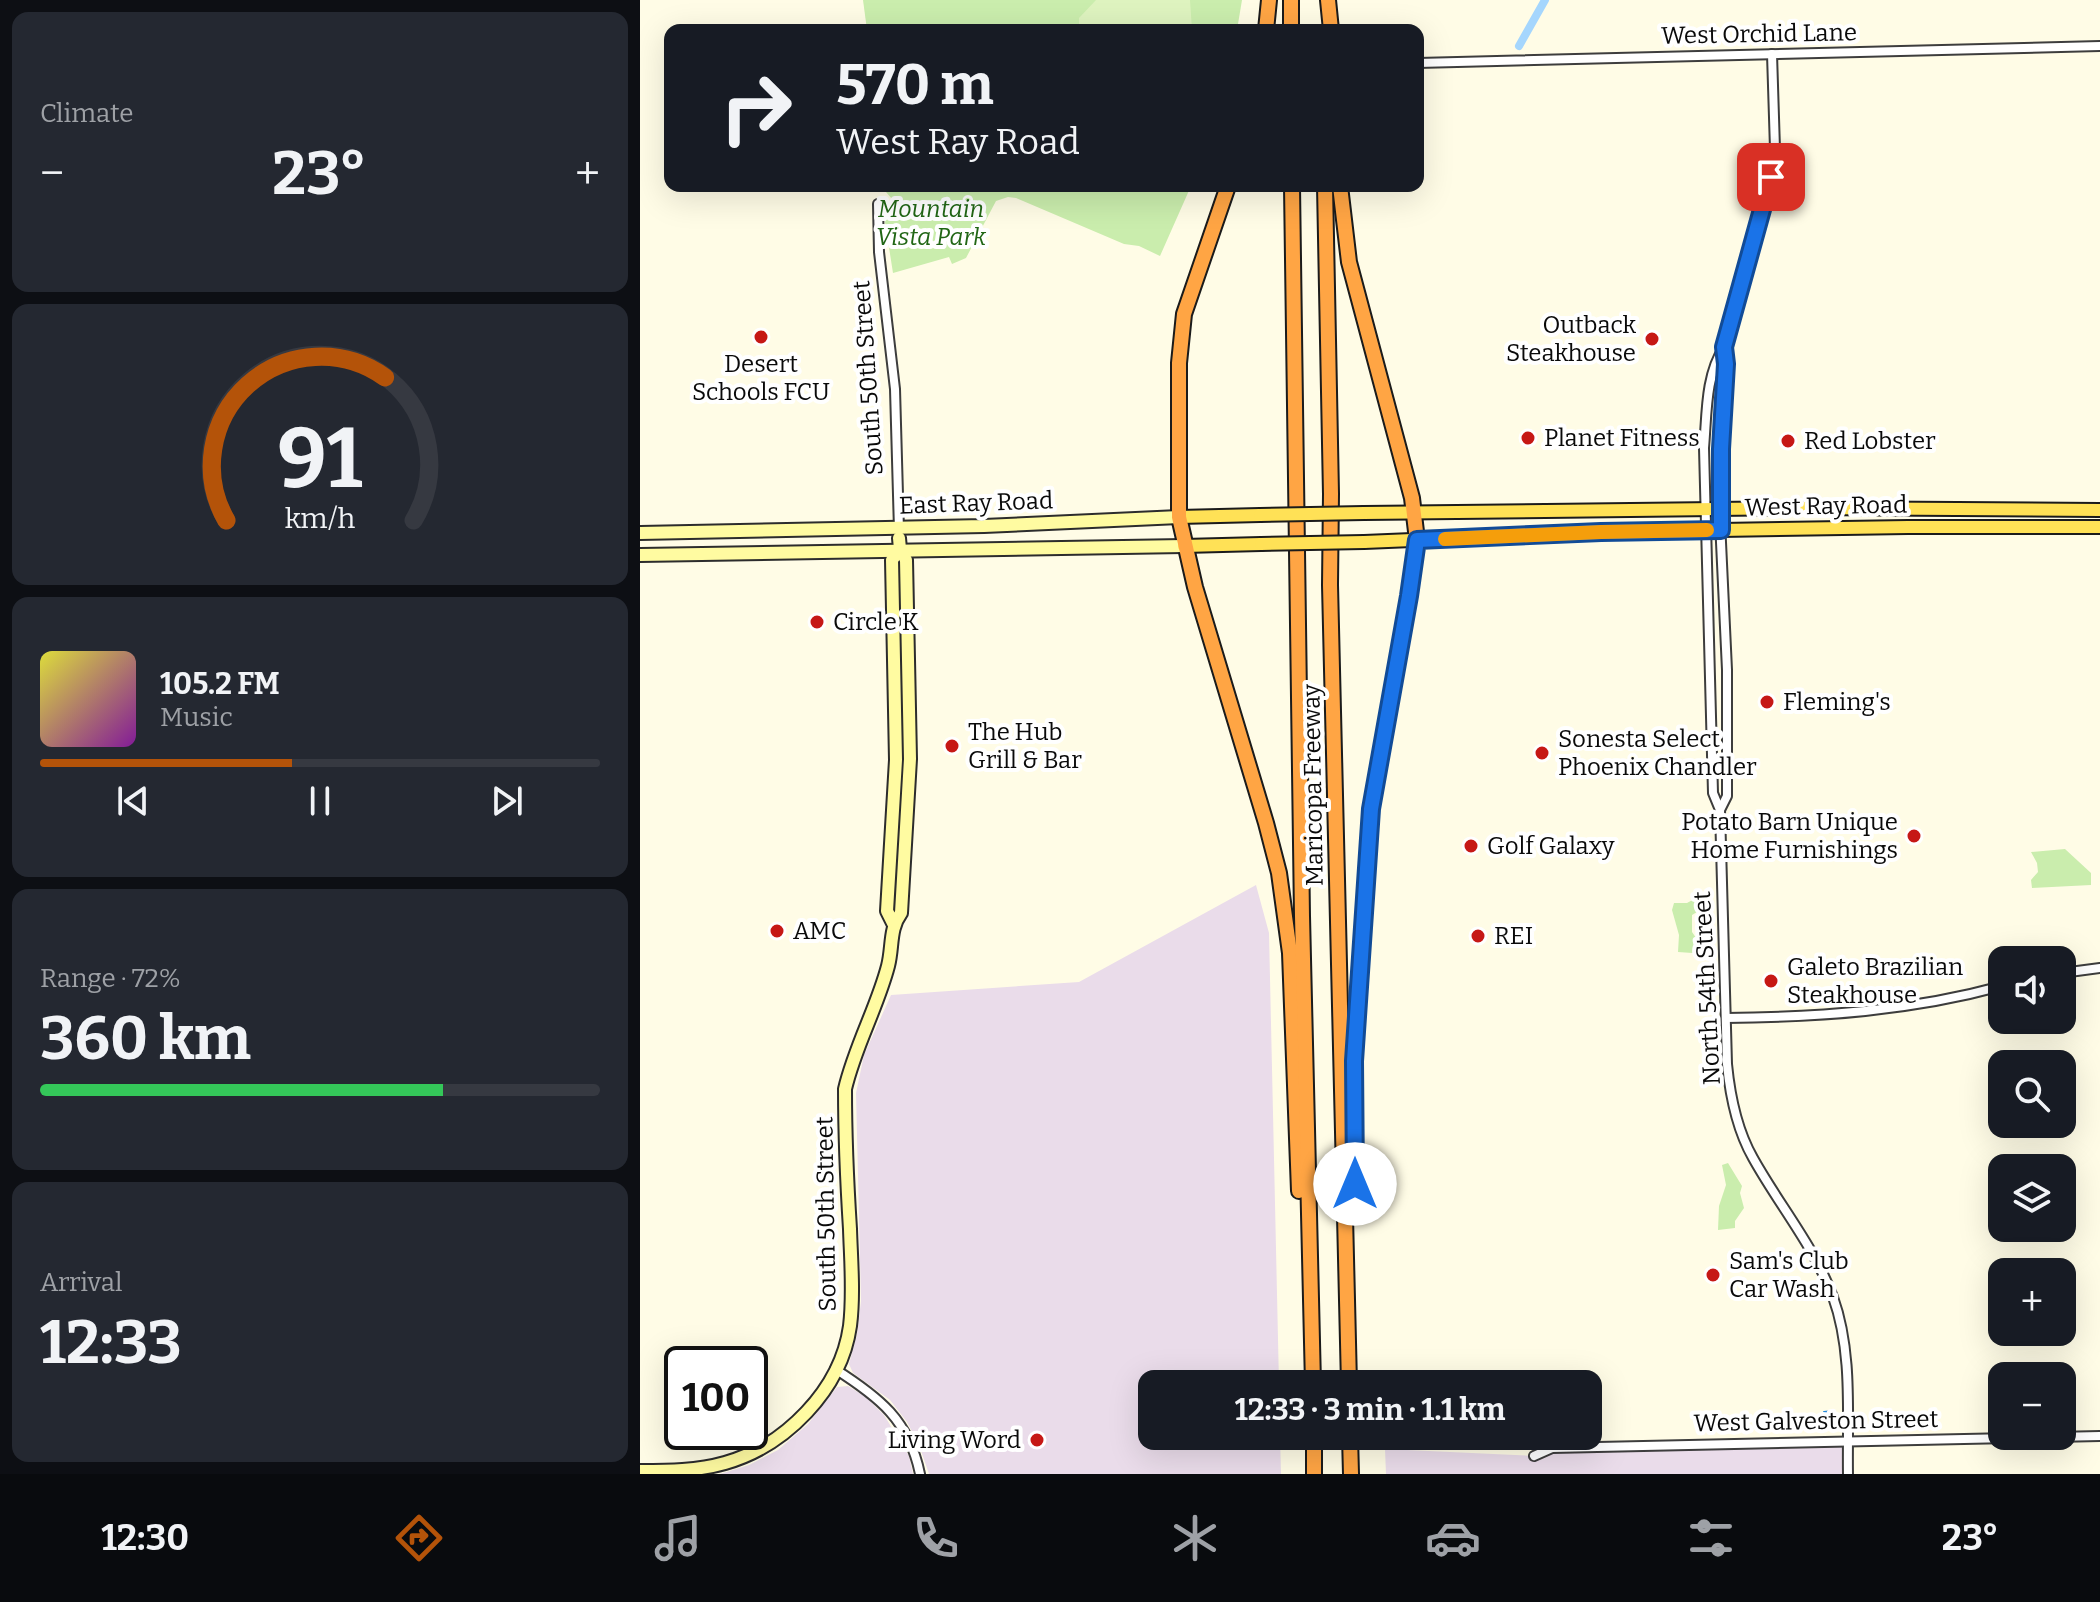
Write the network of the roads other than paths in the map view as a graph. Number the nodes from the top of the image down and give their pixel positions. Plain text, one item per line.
1 (1269, 0) edge
2 (1291, 0) edge
3 (1326, 0) edge
4 (1267, 24) edge
5 (1291, 24) edge
6 (1324, 24) edge
7 (1330, 24) edge
8 (2100, 46) edge
9 (1772, 54) junction
10 (1424, 63) edge
11 (1226, 192) edge
12 (1292, 192) edge
13 (1325, 192) edge
14 (1341, 192) edge
15 (878, 204) dead end
16 (1724, 347) junction
17 (1705, 510) junction
18 (1720, 510) junction
19 (2100, 510) edge
20 (1413, 512) junction
21 (1313, 514) joint
22 (1179, 517) junction
23 (2100, 527) edge
24 (1705, 530) junction
25 (1721, 530) junction
26 (640, 533) edge
27 (899, 538) junction
28 (1417, 540) junction
29 (1313, 543) joint
30 (1184, 546) junction
31 (640, 555) edge
32 (1720, 810) junction
33 (2100, 968) edge
34 (2076, 971) edge
35 (1988, 989) edge
36 (1726, 1018) junction
37 (1347, 1296) junction
38 (1311, 1297) junction
39 (835, 1369) junction
40 (1313, 1370) edge
41 (1349, 1370) edge
42 (2100, 1436) edge
43 (1848, 1440) junction
44 (1314, 1450) edge
45 (1350, 1450) edge
46 (1534, 1456) dead end
47 (640, 1471) edge
48 (920, 1474) edge
49 (1314, 1474) edge
50 (1351, 1474) edge
51 (1848, 1474) edge

1 - 4 highway
2 - 5 highway
3 - 6 highway
3 - 7 highway
8 - 9 street, West Orchid Lane
9 - 10 street, West Orchid Lane
9 - 16 street, North 54th Street
11 - 22 highway
12 - 38 highway, Maricopa Freeway
13 - 37 highway, Maricopa Freeway
14 - 20 highway
15 - 27 street, South 50th Street
16 - 17 street, North 54th Street
16 - 18 street, North 54th Street
17 - 18 main road, West Ray Road
17 - 20 main road, West Ray Road
17 - 24 street, North 54th Street
18 - 19 main road, West Ray Road
18 - 25 street, North 54th Street
20 - 21 main road, West Ray Road, bridge
20 - 28 highway
21 - 22 main road, East Ray Road, bridge
22 - 27 main road, East Ray Road
22 - 30 highway
23 - 25 main road, West Ray Road
24 - 25 main road, West Ray Road
24 - 28 main road, West Ray Road
24 - 32 street, North 54th Street
25 - 32 street, North 54th Street
26 - 27 main road, East Ray Road
27 - 30 main road, East Ray Road
27 - 31 main road, East Ray Road
27 - 39 main road, South 50th Street
28 - 29 main road, West Ray Road, bridge
28 - 37 highway
29 - 30 main road, East Ray Road, bridge
30 - 38 highway
32 - 36 street, North 54th Street
33 - 34 street
35 - 36 street
36 - 43 street, North 54th Street
37 - 41 highway, Maricopa Freeway
38 - 40 highway, Maricopa Freeway
39 - 47 main road, South 50th Street
39 - 48 street
42 - 43 street, West Galveston Street
43 - 46 street, West Galveston Street
43 - 51 street, North 54th Street
44 - 49 highway
45 - 50 highway

